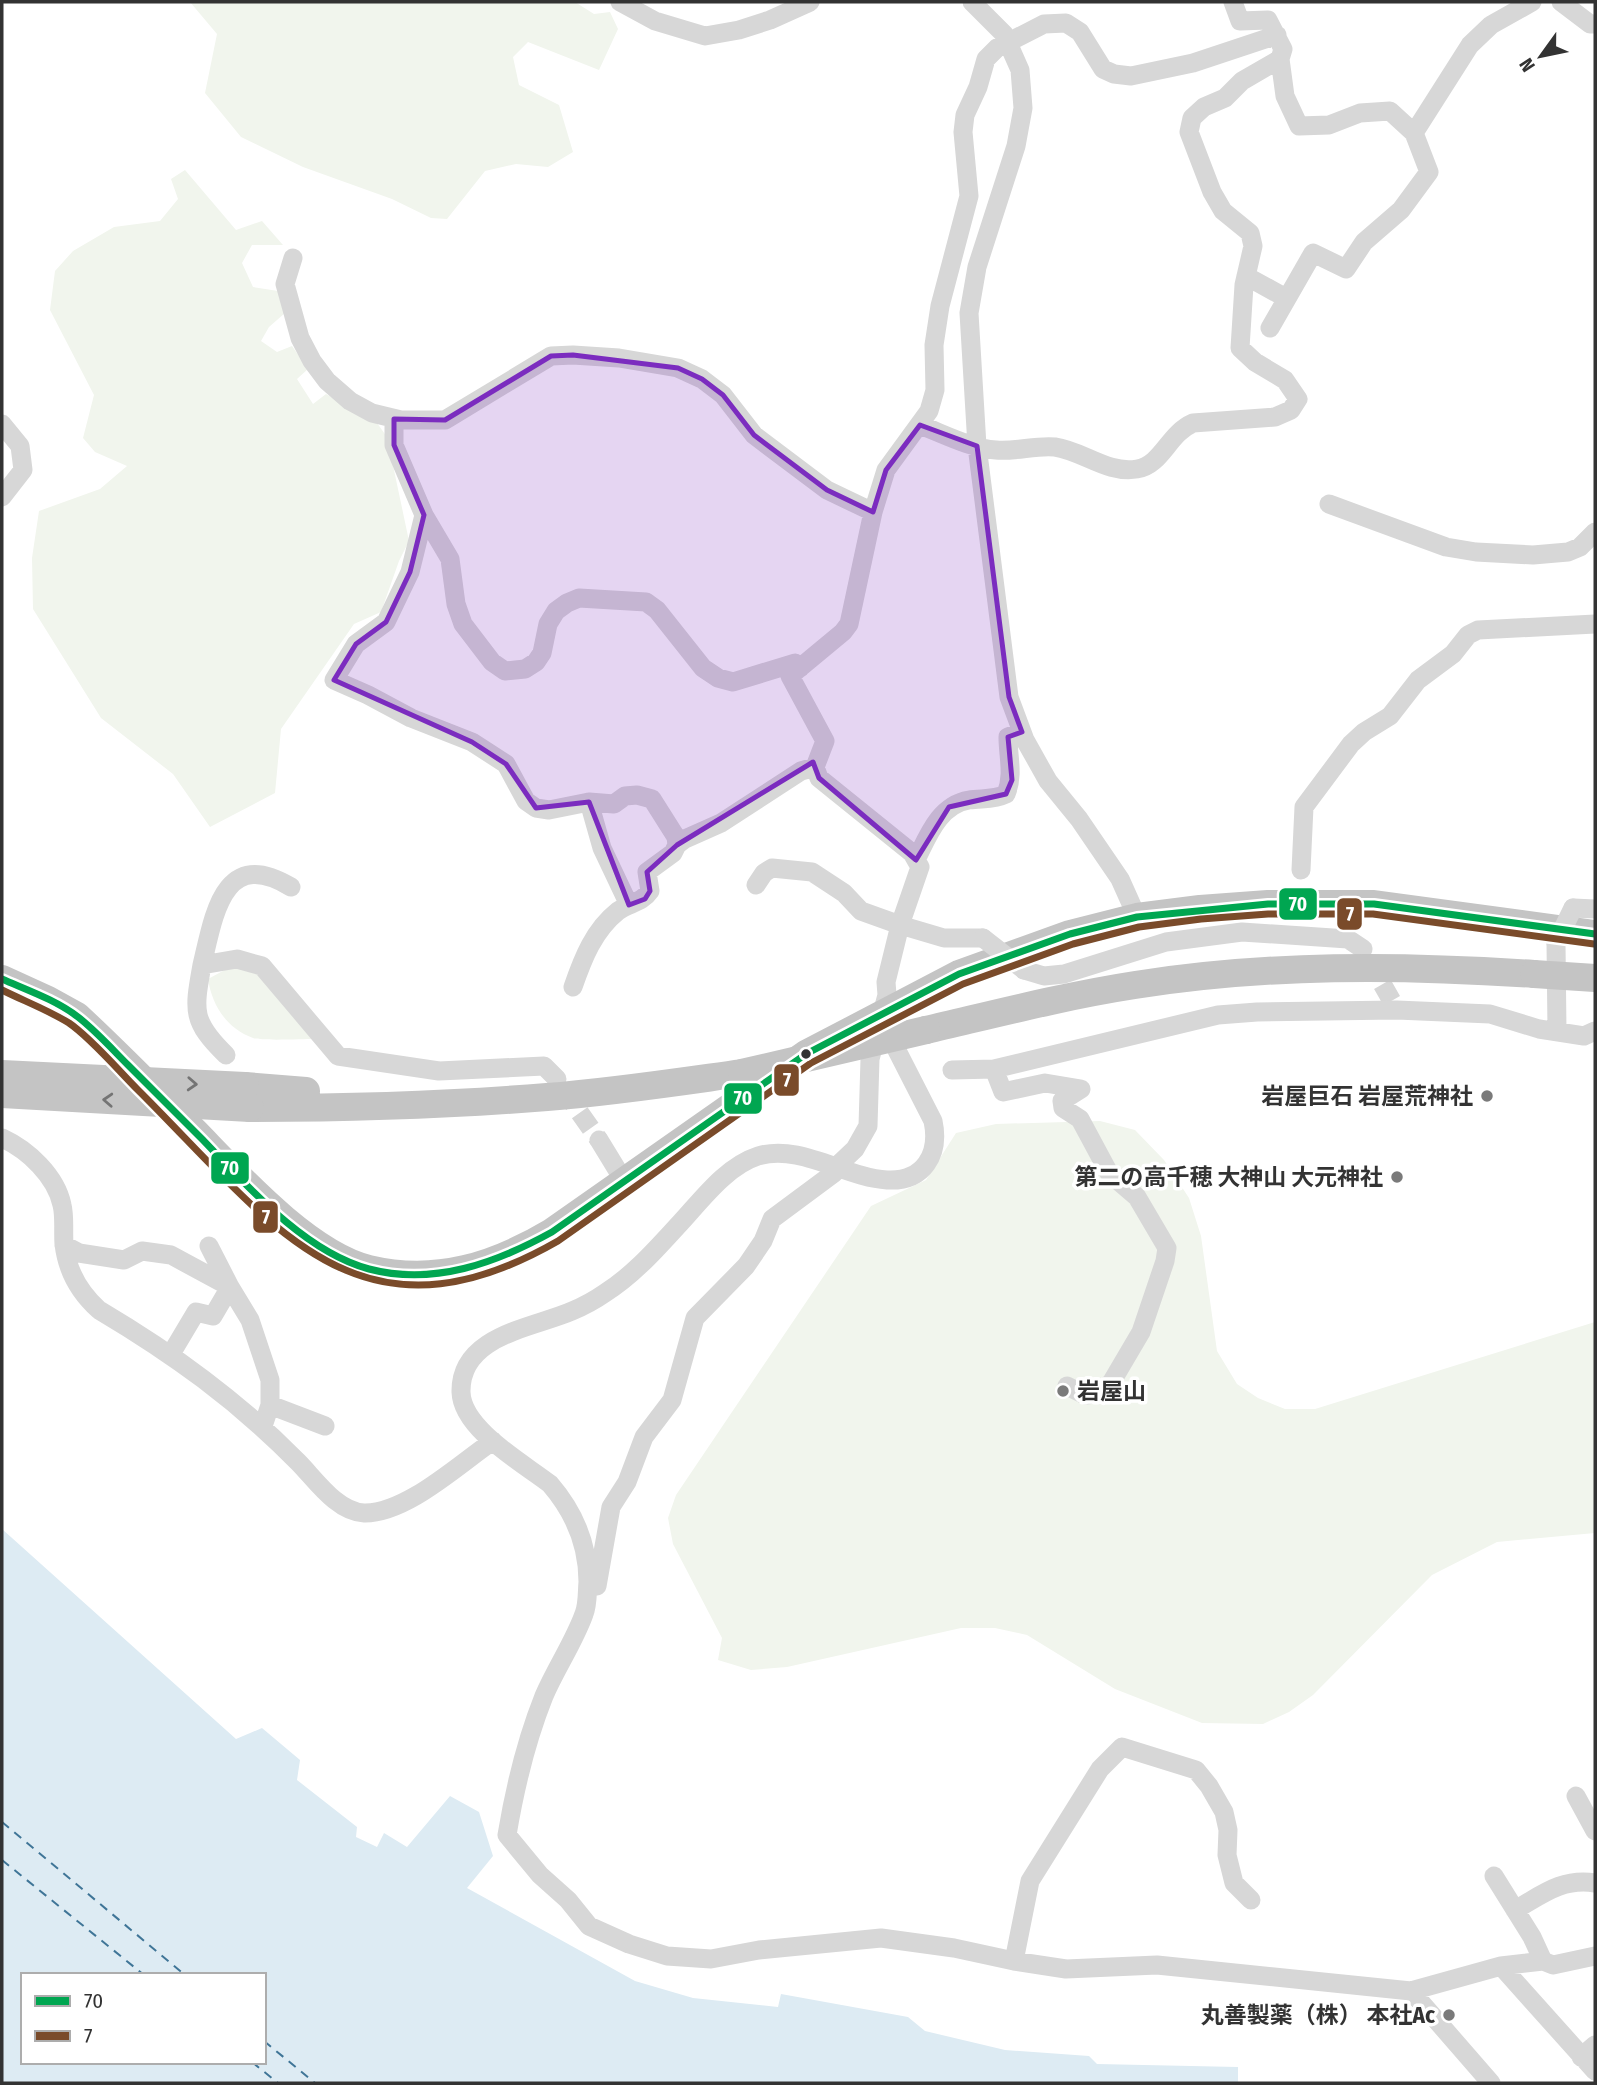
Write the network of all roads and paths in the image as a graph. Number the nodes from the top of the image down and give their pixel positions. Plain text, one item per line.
1 (620, 2) edge
2 (810, 2) edge
3 (972, 2) edge
4 (1234, 2) edge
5 (1532, 2) edge
6 (1561, 2) edge
7 (1595, 24) edge
8 (1277, 35) junction
9 (1008, 44) junction
10 (1280, 59) junction
11 (1414, 133) junction
12 (293, 258) dead end
13 (1246, 276) junction
14 (1286, 298) junction
15 (1270, 328) dead end
16 (394, 419) junction
17 (2, 425) edge
18 (920, 425) junction
19 (977, 446) junction
20 (2, 497) edge
21 (1329, 504) dead end
22 (873, 512) junction
23 (424, 515) junction
24 (1595, 532) edge
25 (1595, 624) edge
26 (800, 668) junction
27 (1022, 732) junction
28 (815, 767) junction
29 (589, 802) junction
30 (677, 845) junction
31 (916, 860) junction
32 (1301, 870) dead end
33 (756, 885) dead end
34 (291, 887) dead end
35 (629, 905) junction
36 (1595, 909) edge
37 (1137, 917) junction
38 (900, 925) junction
39 (1595, 934) edge
40 (1363, 949) tunnel mouth
41 (202, 965) junction
42 (1595, 978) edge
43 (2, 979) edge
44 (573, 987) dead end
45 (881, 1013) junction
46 (1557, 1031) junction
47 (1595, 1031) edge
48 (226, 1055) dead end
49 (994, 1069) junction
50 (952, 1070) dead end
51 (2, 1074) edge
52 (557, 1079) tunnel mouth
53 (2, 1094) edge
54 (247, 1097) junction
55 (2, 1138) edge
56 (599, 1140) tunnel mouth
57 (837, 1166) junction
58 (624, 1181) junction
59 (64, 1245) junction
60 (209, 1246) dead end
61 (230, 1287) junction
62 (171, 1354) junction
63 (1067, 1386) dead end
64 (270, 1405) junction
65 (263, 1426) junction
66 (325, 1426) dead end
67 (493, 1441) junction
68 (586, 1611) junction
69 (1585, 1804) edge
70 (1595, 1831) edge
71 (1494, 1876) dead end
72 (1595, 1883) edge
73 (1251, 1900) dead end
74 (1515, 1910) junction
75 (1595, 1956) edge
76 (1014, 1961) junction
77 (1544, 1961) junction
78 (1501, 1966) junction
79 (1411, 1991) junction
80 (1588, 2051) edge
81 (1595, 2071) edge
82 (1491, 2083) edge

1 - 2 street
3 - 9 street
4 - 8 street
5 - 11 street
6 - 7 street
8 - 9 street
8 - 10 street
9 - 18 street
9 - 19 street
10 - 11 street
10 - 13 street
11 - 14 street
12 - 16 street
13 - 14 street
13 - 19 street
14 - 15 street
16 - 22 street
16 - 23 street
17 - 20 street
18 - 19 street
18 - 22 street
19 - 27 street
21 - 24 street
22 - 26 street
23 - 26 street
23 - 29 street
25 - 32 street
26 - 28 street
27 - 31 street
27 - 37 street
28 - 30 street
28 - 31 street
29 - 30 street
29 - 35 street
30 - 35 street
31 - 38 street
33 - 38 street
34 - 41 street
35 - 44 street
36 - 46 street, bridge
37 - 39 highway
37 - 45 highway
38 - 40 street, bridge
38 - 45 street
41 - 48 street
41 - 52 street
42 - 54 highway, bridge
43 - 58 highway
45 - 57 street
45 - 57 street
45 - 58 highway
46 - 47 street
46 - 49 street
49 - 50 street
49 - 63 street
51 -> 54 highway, bridge
54 -> 53 highway, bridge
55 - 59 street
56 - 58 street
57 - 67 street
57 - 68 street
59 - 61 street
59 - 62 street
60 - 61 street
61 - 62 street
61 - 64 street
62 - 65 street
64 - 65 street
64 - 66 street
65 - 67 street
67 - 68 street
68 - 76 street
69 - 70 street
71 - 74 street
72 - 74 street
73 - 76 street
74 - 77 street
75 - 77 street
76 - 79 street
77 - 78 street
78 - 79 street
78 - 80 street
79 - 82 street
80 - 81 street

